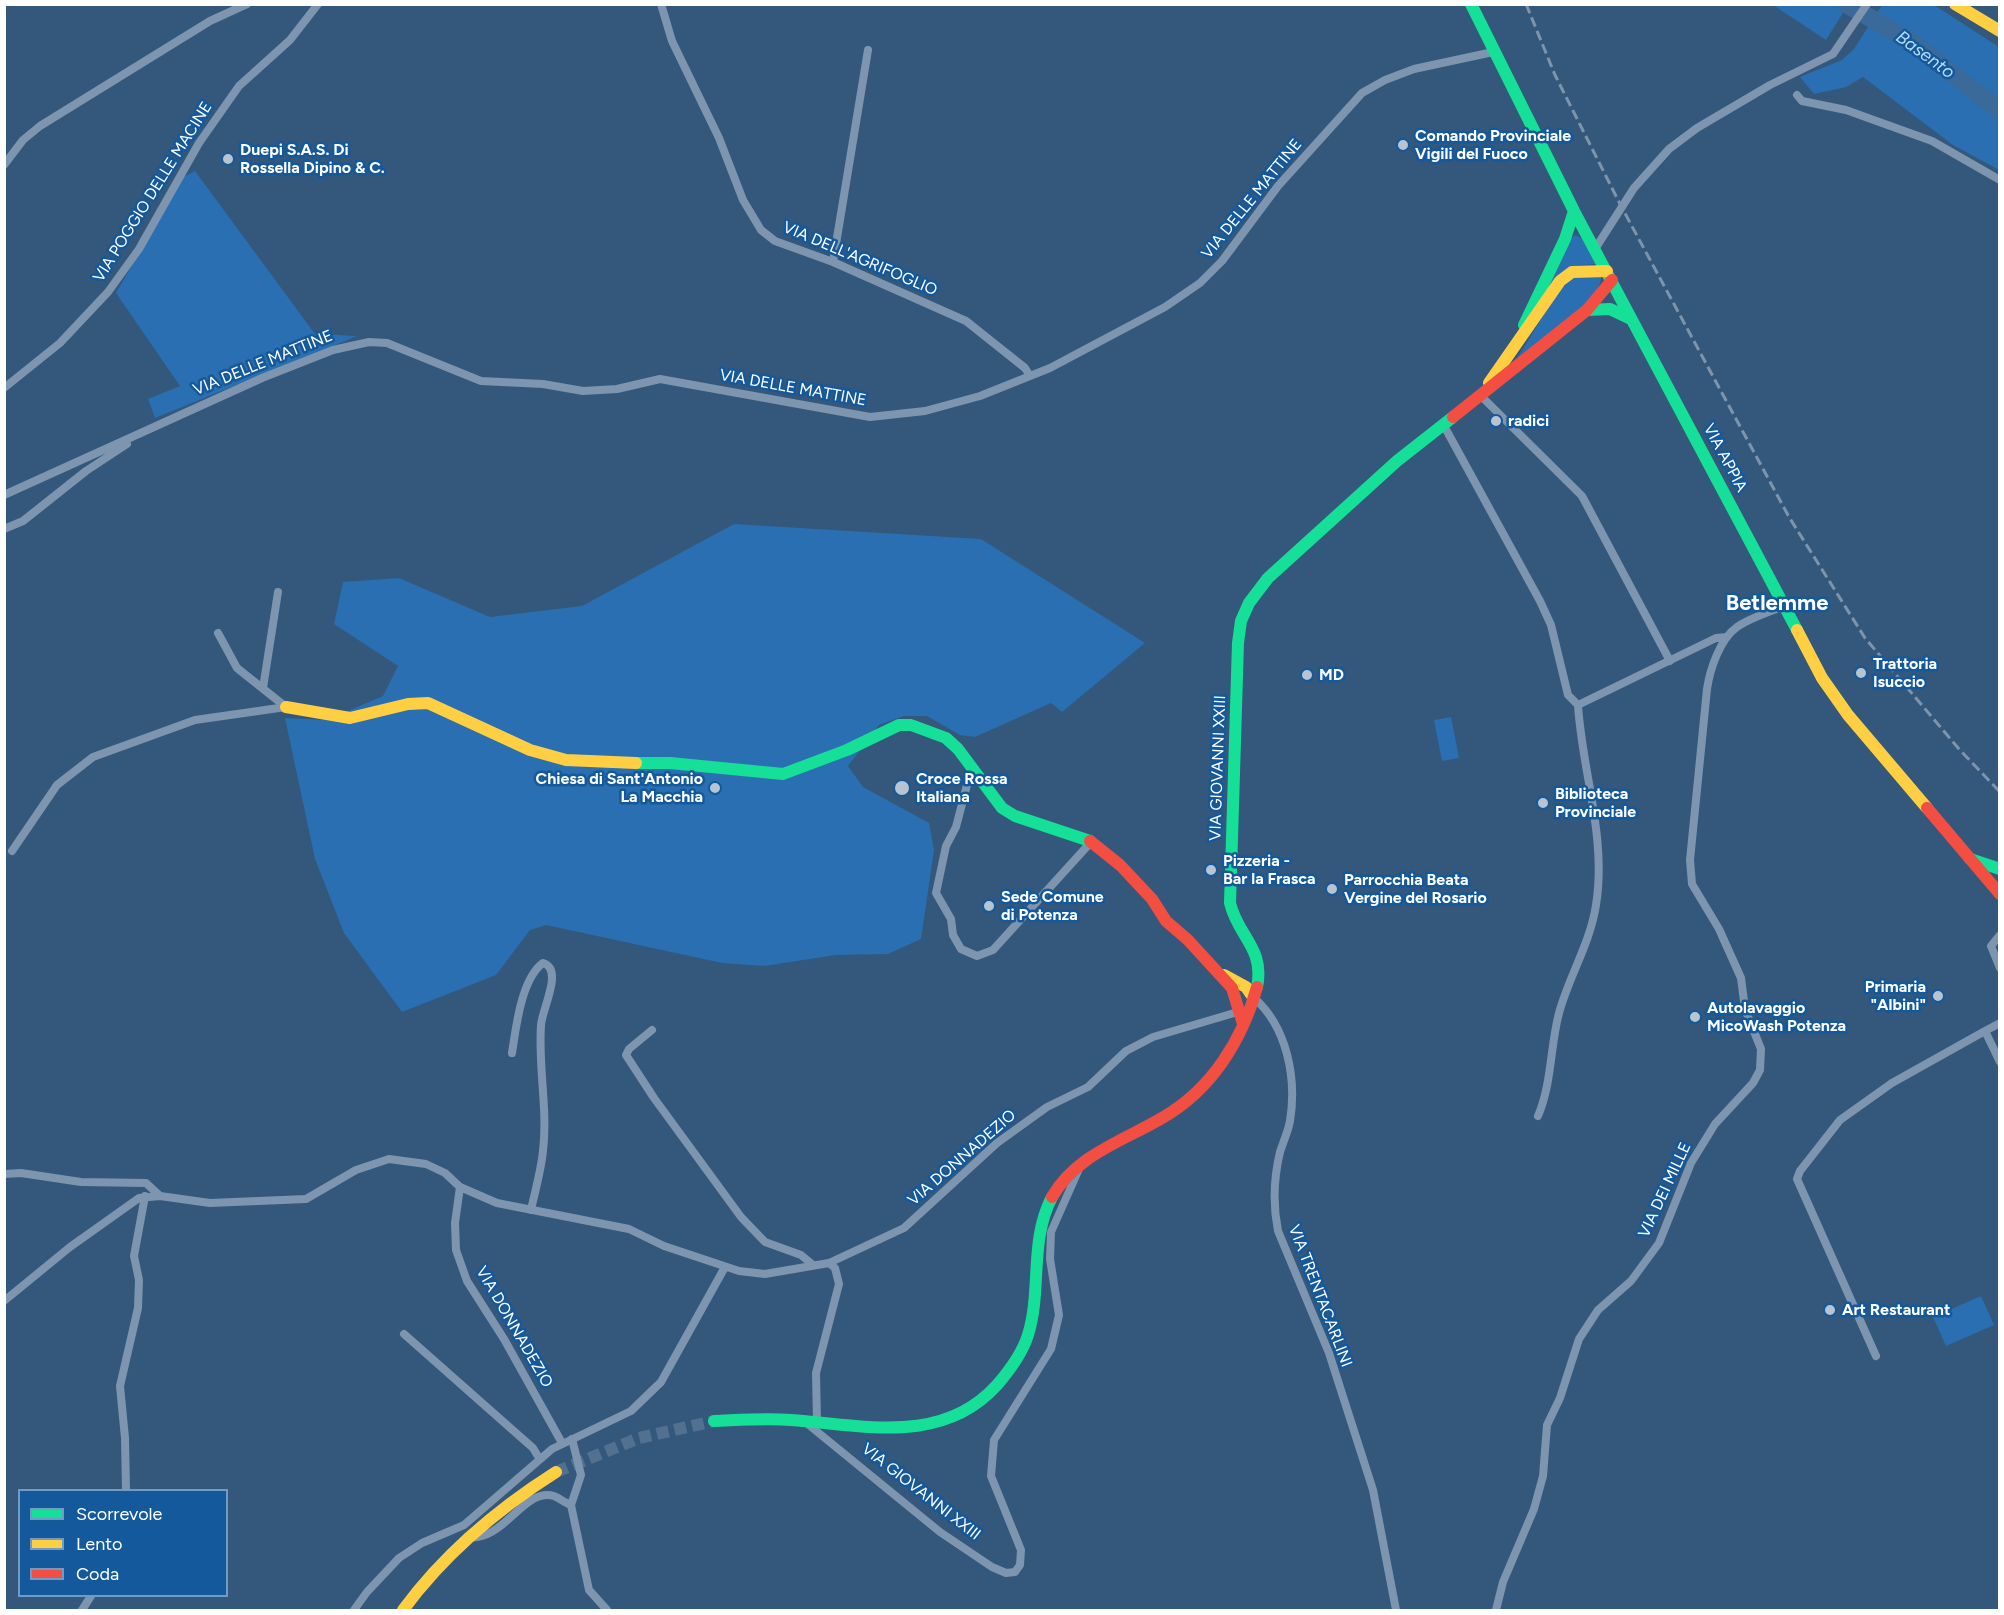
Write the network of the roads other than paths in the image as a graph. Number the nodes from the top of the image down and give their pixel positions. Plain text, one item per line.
1 (247, 4) edge
2 (318, 4) edge
3 (661, 4) edge
4 (1471, 4) edge
5 (1867, 4) edge
6 (1955, 4) edge
7 (2000, 31) edge
8 (868, 50) dead end
9 (1493, 52) junction
10 (1797, 95) dead end
11 (4, 165) edge
12 (2000, 180) edge
13 (1574, 211) junction
14 (1595, 249) junction
15 (833, 262) junction
16 (1609, 275) junction
17 (1587, 310) junction
18 (1635, 324) junction
19 (1512, 349) junction
20 (1030, 376) junction
21 (4, 388) edge
22 (1481, 393) junction
23 (1443, 424) junction
24 (133, 439) junction
25 (4, 495) edge
26 (4, 529) edge
27 (278, 592) dead end
28 (1784, 606) junction
29 (218, 633) dead end
30 (1727, 637) junction
31 (1670, 661) junction
32 (264, 688) junction
33 (1578, 705) junction
34 (286, 707) junction
35 (976, 773) junction
36 (1091, 842) junction
37 (12, 851) dead end
38 (1970, 859) junction
39 (2000, 869) edge
40 (2000, 894) edge
41 (2000, 935) edge
42 (1259, 968) junction
43 (2000, 968) edge
44 (1218, 971) junction
45 (1237, 981) junction
46 (1235, 994) junction
47 (1253, 997) junction
48 (1241, 1011) junction
49 (2000, 1023) edge
50 (1243, 1024) junction
51 (652, 1030) dead end
52 (1985, 1031) junction
53 (512, 1053) dead end
54 (2000, 1062) edge
55 (1538, 1116) dead end
56 (1081, 1163) junction
57 (4, 1174) edge
58 (460, 1187) junction
59 (144, 1196) junction
60 (160, 1196) junction
61 (531, 1210) junction
62 (828, 1263) junction
63 (813, 1264) junction
64 (725, 1267) junction
65 (4, 1301) edge
66 (404, 1334) dead end
67 (1876, 1356) dead end
68 (714, 1421) tunnel mouth
69 (804, 1421) junction
70 (818, 1422) junction
71 (572, 1439) junction
72 (562, 1443) junction
73 (540, 1458) junction
74 (556, 1472) tunnel mouth
75 (126, 1489) edge
76 (571, 1505) junction
77 (467, 1537) junction
78 (91, 1597) edge
79 (82, 1611) edge
80 (354, 1611) edge
81 (403, 1611) edge
82 (607, 1611) edge
83 (1396, 1611) edge
84 (1496, 1611) edge

1 - 11 street
2 - 21 street, VIA POGGIO DELLE MACINE
3 - 15 street, VIA DELL'AGRIFOGLIO
4 - 9 main road, VIA APPIA
5 - 14 street
6 - 7 main road
8 - 15 street
9 - 13 main road, VIA APPIA
9 - 20 street, VIA DELLE MATTINE
10 - 12 street
13 - 14 main road, VIA APPIA
13 - 19 main road
14 - 16 main road, VIA APPIA
15 - 20 street, VIA DELL'AGRIFOGLIO
16 - 17 main road
16 - 18 main road, VIA APPIA
16 - 19 main road
17 - 18 main road
17 - 22 main road
18 - 28 main road, VIA APPIA
19 - 22 main road
20 - 24 street, VIA DELLE MATTINE
22 - 23 main road, VIA GIOVANNI XXIII
22 - 31 street
23 - 33 street
23 - 42 main road, VIA GIOVANNI XXIII
24 - 25 street, VIA DELLE MATTINE
24 - 26 street
27 - 32 street
28 - 30 street
28 - 38 main road, VIA APPIA
29 - 32 street
30 - 31 street
30 - 84 street, VIA DEI MILLE
31 - 33 street
32 - 34 street
33 - 55 street
34 - 35 main road
34 - 37 street
35 - 36 main road
35 - 36 street
36 - 44 main road
38 - 39 main road
38 - 40 main road, VIA APPIA
41 - 43 street
42 - 45 main road
42 - 47 main road, VIA GIOVANNI XXIII
44 - 45 main road
44 - 46 main road
45 - 47 main road
46 - 47 main road
46 - 48 main road
47 - 50 main road, VIA GIOVANNI XXIII
47 - 83 street, VIA TRENTACARLINI
48 - 50 main road
48 - 62 street, VIA DONNADEZIO
49 - 52 street
50 - 56 main road, VIA GIOVANNI XXIII
51 - 63 street
52 - 54 street
52 - 67 street
53 - 61 street
56 - 69 street, VIA GIOVANNI XXIII
56 - 70 main road, VIA GIOVANNI XXIII
57 - 60 street, VIA DONNADEZIO
58 - 60 street, VIA DONNADEZIO
58 - 61 street, VIA DONNADEZIO
58 - 72 street, VIA DONNADEZIO
59 - 60 street, VIA DONNADEZIO
59 - 65 street
59 - 75 street
61 - 64 street, VIA DONNADEZIO
62 - 63 street, VIA DONNADEZIO
62 - 70 street
63 - 64 street, VIA DONNADEZIO
64 - 71 street
66 - 73 street
68 - 69 main road, VIA GIOVANNI XXIII
69 - 70 main road, VIA GIOVANNI XXIII
71 - 72 street
71 - 76 street
72 - 73 street
73 - 80 street
74 - 77 main road
76 - 77 street
76 - 82 street
77 - 81 main road
78 - 79 street

